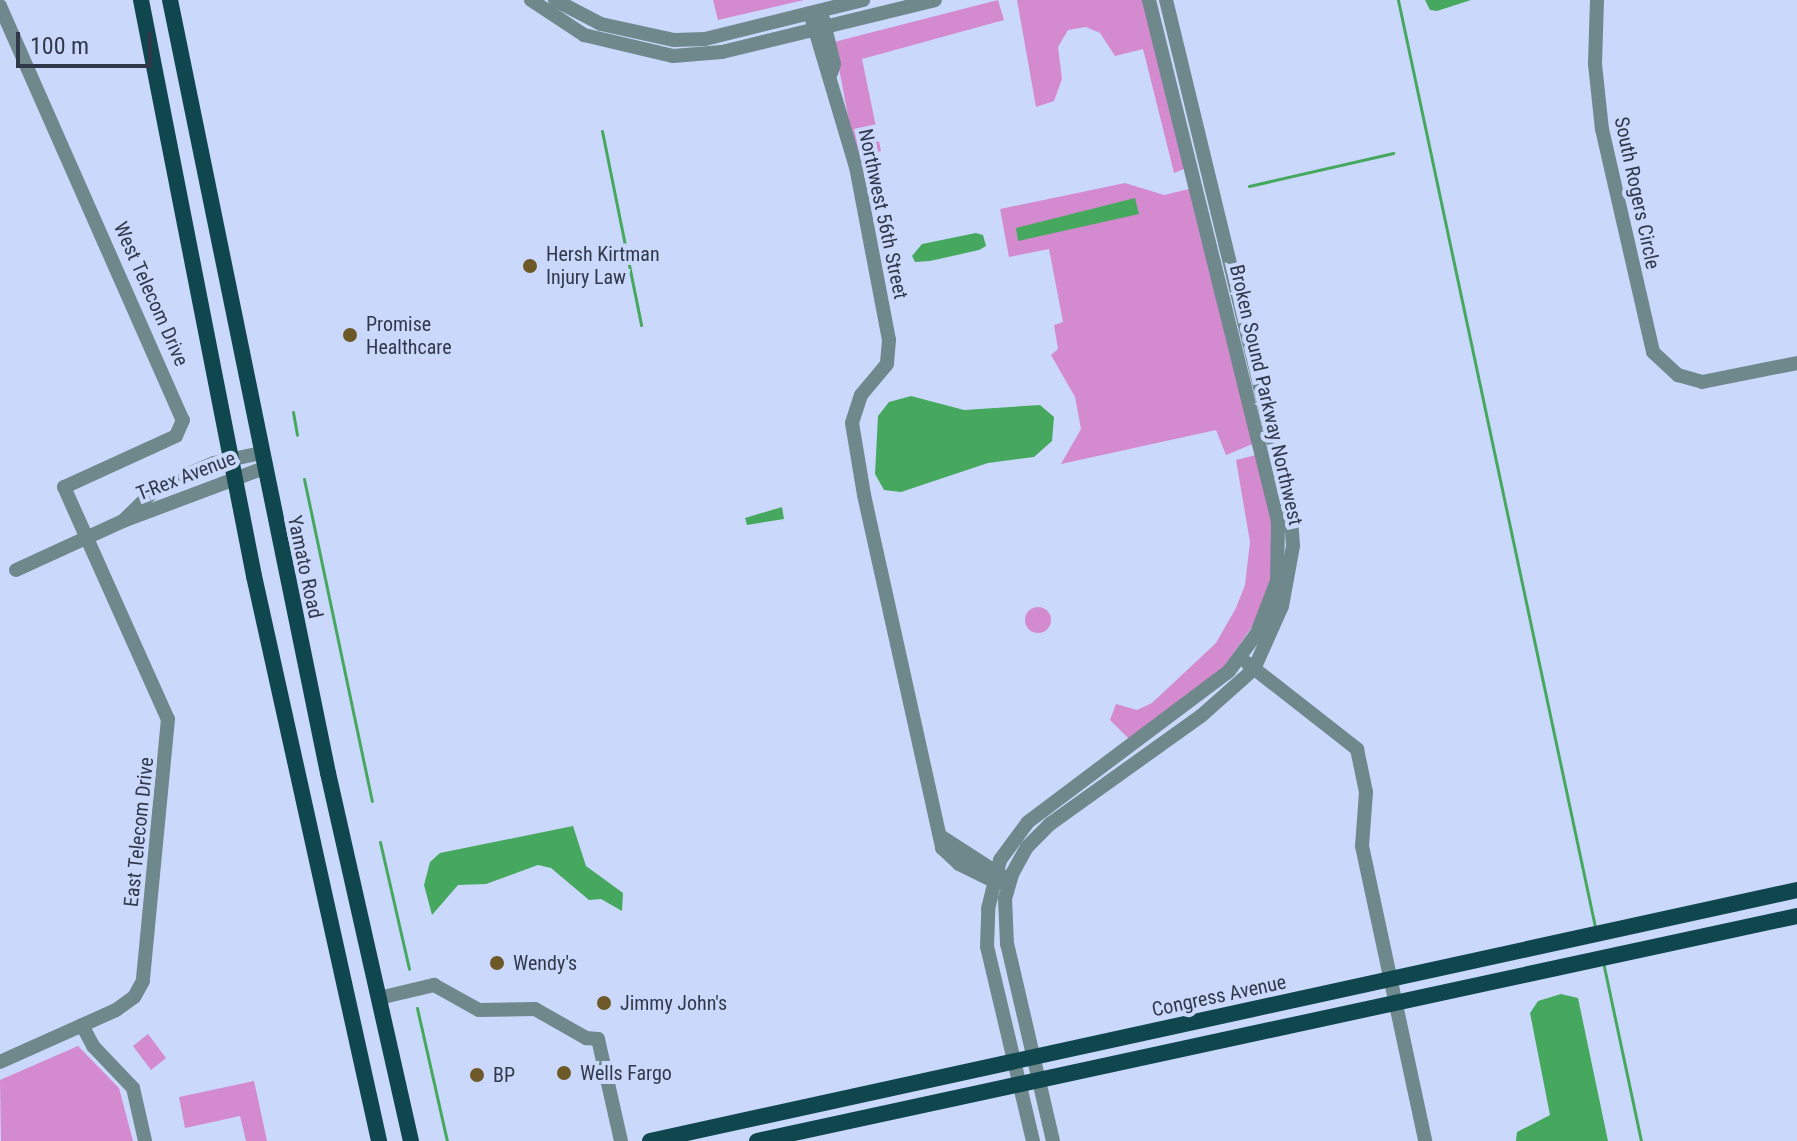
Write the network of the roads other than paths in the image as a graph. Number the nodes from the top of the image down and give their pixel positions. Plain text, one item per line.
1 (141, 0) edge
2 (170, 0) edge
3 (531, 0) edge
4 (555, 0) edge
5 (863, 0) edge
6 (935, 0) edge
7 (1149, 0) edge
8 (1166, 0) edge
9 (1597, 0) edge
10 (0, 6) edge
11 (815, 12) junction
12 (820, 29) junction
13 (674, 40) junction
14 (673, 56) junction
15 (174, 155) junction
16 (220, 236) junction
17 (1797, 363) edge
18 (231, 459) junction
19 (263, 460) junction
20 (235, 479) junction
21 (123, 521) junction
22 (86, 537) junction
23 (16, 570) dead end
24 (1241, 657) junction
25 (1254, 669) junction
26 (999, 879) junction
27 (1797, 890) edge
28 (1797, 916) edge
29 (1393, 993) junction
30 (379, 998) junction
31 (82, 1025) junction
32 (1036, 1057) junction
33 (0, 1062) edge
34 (1014, 1062) junction
35 (1041, 1082) junction
36 (1020, 1087) junction
37 (145, 1141) edge
38 (379, 1141) edge
39 (411, 1141) edge
40 (621, 1141) edge
41 (650, 1141) edge
42 (757, 1141) edge
43 (1033, 1141) edge
44 (1053, 1141) edge
45 (1425, 1141) edge

1 - 15 main road
2 - 16 main road, Yamato Road
3 - 14 street
4 - 13 street
5 - 11 street
6 - 12 street
7 - 24 street, Broken Sound Parkway Northwest
8 - 25 street, Broken Sound Parkway Northwest
9 - 17 street, South Rogers Circle
10 - 22 street, West Telecom Drive
11 - 12 street, Northwest 56th Street
11 - 13 street
12 - 14 street
12 - 26 street, Northwest 56th Street
13 - 14 street
15 - 16 main road
15 - 18 main road
16 - 19 main road, Yamato Road
18 - 19 street, T-Rex Avenue
18 - 20 main road
18 - 21 street, T-Rex Avenue
19 - 20 street, T-Rex Avenue
19 - 30 main road, Yamato Road
20 - 21 street, T-Rex Avenue
20 - 38 main road
21 - 22 street, T-Rex Avenue
22 - 23 street, T-Rex Avenue
22 - 31 street, East Telecom Drive
24 - 25 street
24 - 26 street, Broken Sound Parkway Northwest
25 - 26 street, Broken Sound Parkway Northwest
25 - 29 street
26 - 32 street, Broken Sound Parkway Northwest
26 - 34 street, Broken Sound Parkway Northwest
27 - 29 main road, Congress Avenue
28 - 29 main road, Congress Avenue
29 - 32 main road, Congress Avenue
29 - 35 main road, Congress Avenue
29 - 45 street
30 - 39 main road, Yamato Road
30 - 40 street
31 - 33 street, East Telecom Drive
31 - 37 street
32 - 34 main road, Congress Avenue
32 - 35 street, Broken Sound Parkway Northwest
34 - 36 street, Broken Sound Parkway Northwest
34 - 41 main road, Congress Avenue
35 - 36 main road, Congress Avenue
35 - 44 street, Broken Sound Parkway Northwest
36 - 42 main road, Congress Avenue
36 - 43 street, Broken Sound Parkway Northwest

